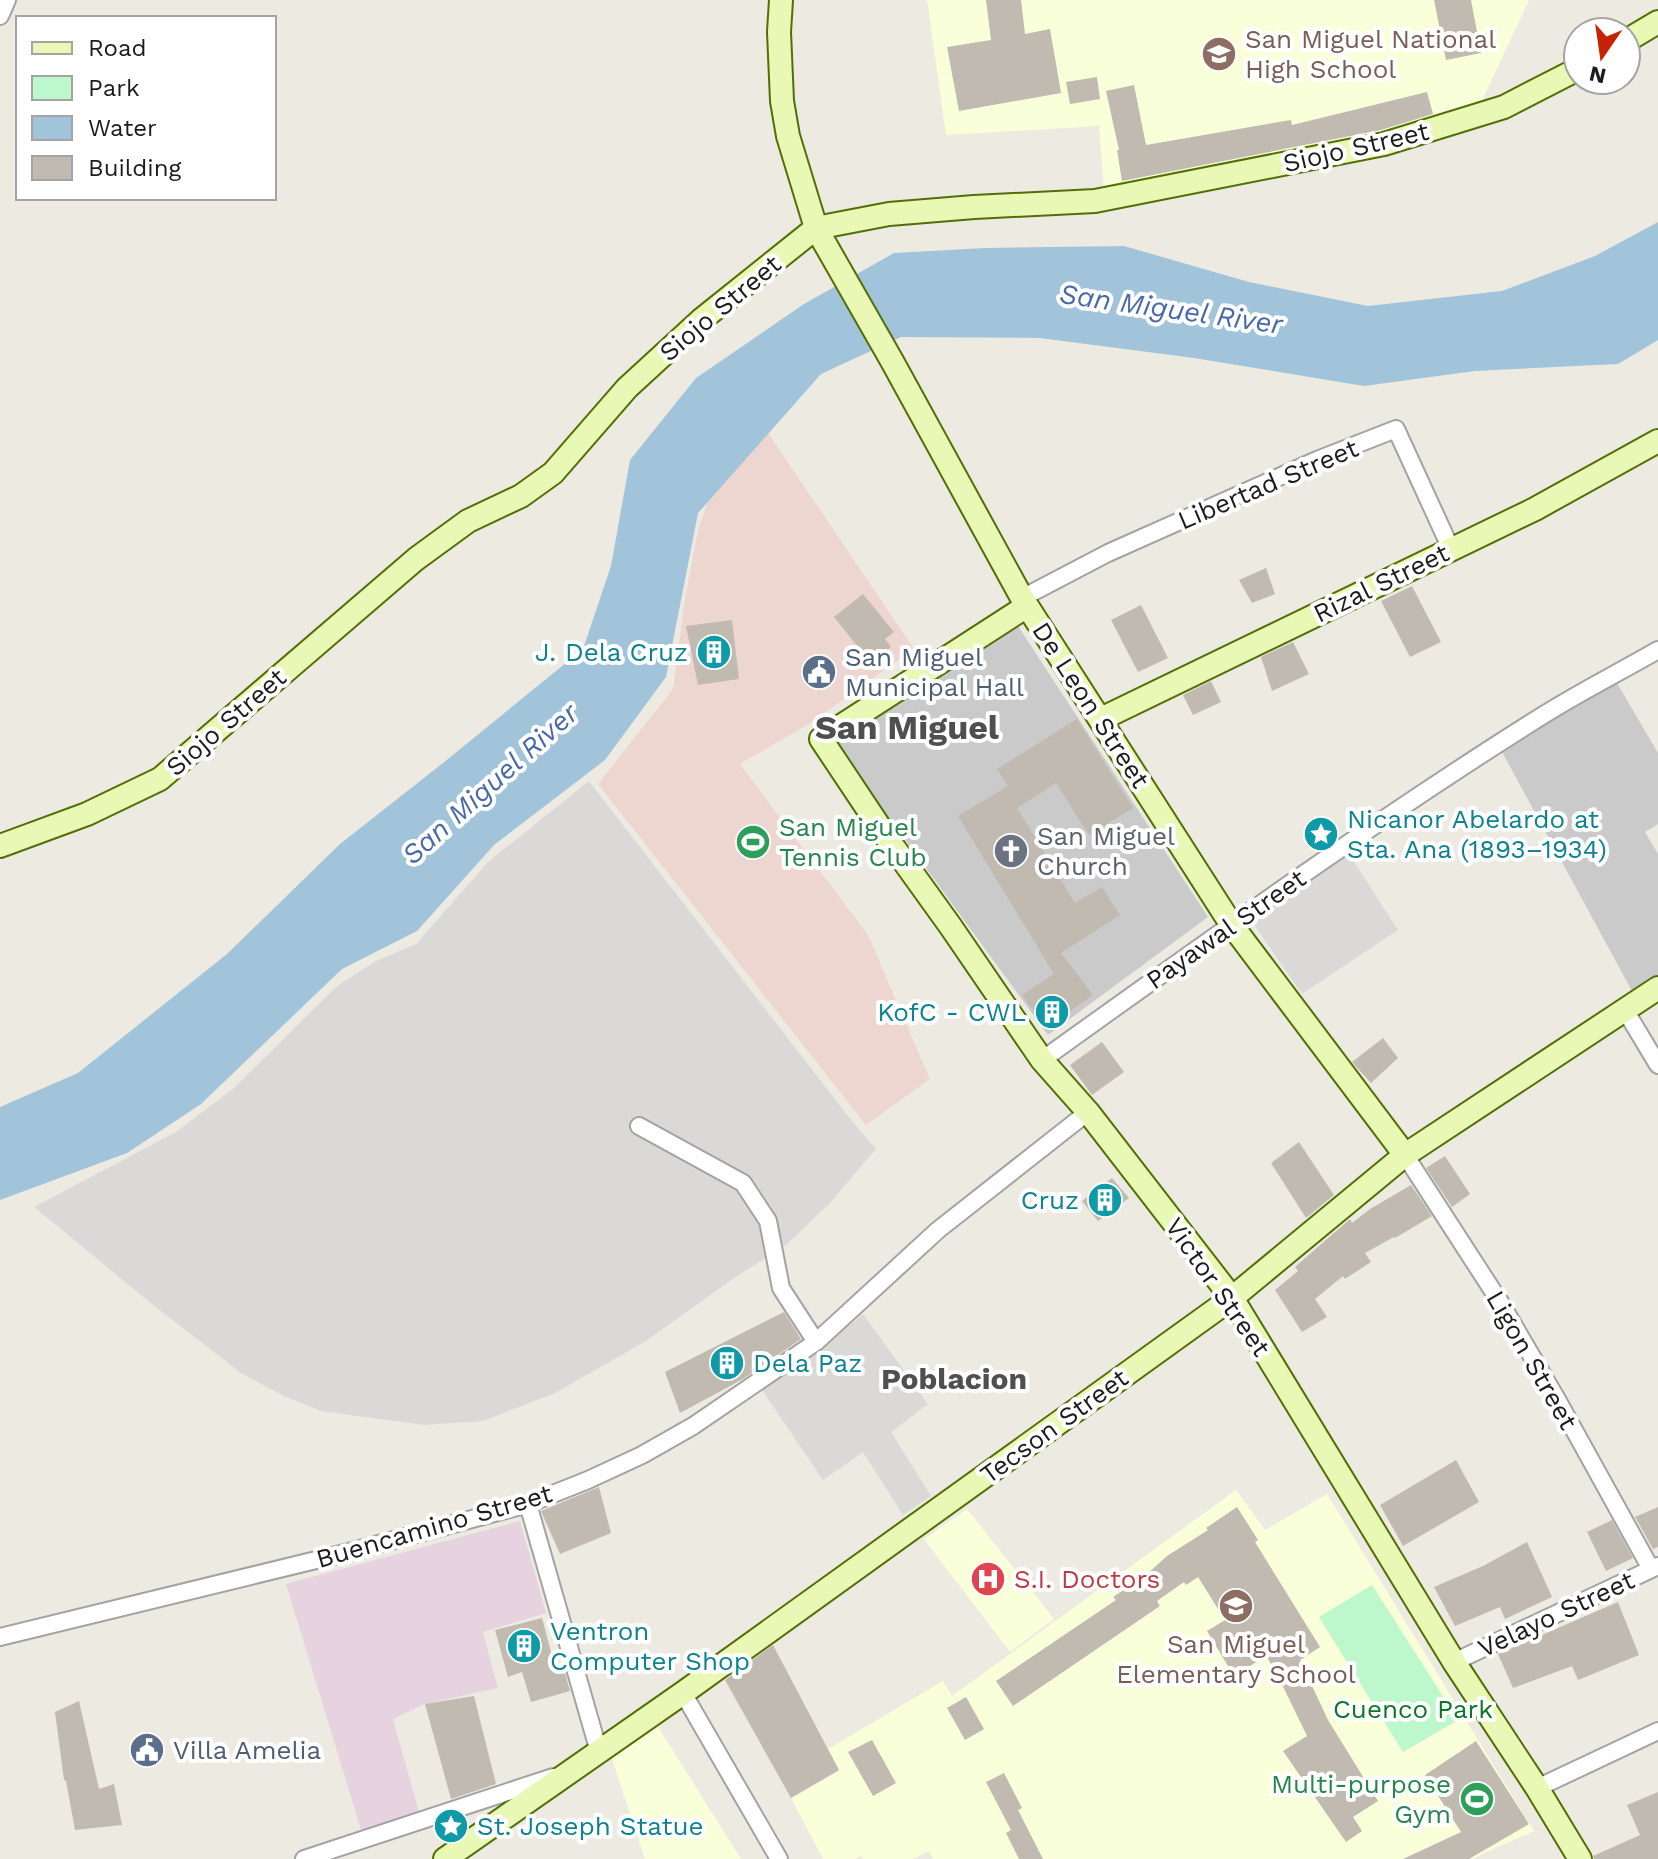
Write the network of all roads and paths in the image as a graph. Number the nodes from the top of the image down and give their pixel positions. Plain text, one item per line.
1 (7, 0) edge
2 (781, 0) edge
3 (0, 16) edge
4 (1562, 77) edge
5 (818, 233) junction
6 (1658, 441) edge
7 (1451, 549) junction
8 (1025, 602) junction
9 (1658, 650) edge
10 (1101, 719) junction
11 (821, 739) joint
12 (0, 846) edge
13 (1231, 924) junction
14 (1658, 988) edge
15 (1625, 1010) junction
16 (1042, 1060) junction
17 (1658, 1065) edge
18 (1088, 1112) junction
19 (639, 1126) dead end
20 (1405, 1155) junction
21 (1232, 1298) junction
22 (816, 1342) junction
23 (528, 1504) junction
24 (1654, 1568) edge
25 (0, 1637) edge
26 (1454, 1662) junction
27 (683, 1693) junction
28 (1658, 1731) edge
29 (599, 1752) junction
30 (569, 1772) junction
31 (1537, 1788) junction
32 (304, 1859) edge
33 (445, 1859) edge
34 (779, 1859) edge
35 (1580, 1859) edge

1 - 3 street
2 - 5 street, De Leon Street
4 - 5 street, Siojo Street
5 - 8 street, De Leon Street
5 - 12 street, Siojo Street
6 - 7 street, Rizal Street
7 - 8 street, Libertad Street
7 - 10 street, Rizal Street
8 - 10 street, De Leon Street
8 - 11 street, Libertad Street
9 - 13 street, Payawal Street
10 - 13 street, De Leon Street
11 - 16 street, Victor Street
13 - 16 street, Payawal Street
13 - 20 street, De Leon Street
14 - 15 street, Tecson Street
15 - 17 street
15 - 20 street, Tecson Street
16 - 18 street, Victor Street
18 - 21 street, Victor Street
18 - 22 street, Buencamino Street
19 - 22 street
20 - 21 street, Tecson Street
20 - 24 street, Ligon Street
21 - 26 street, Victor Street
21 - 27 street, Tecson Street
22 - 23 street, Buencamino Street
23 - 25 street, Buencamino Street
23 - 29 street
24 - 26 street, Velayo Street
26 - 31 street, Victor Street
27 - 29 street, Tecson Street
27 - 34 street
28 - 31 street
29 - 30 street, Tecson Street
30 - 32 street
30 - 33 street, Tecson Street
31 - 35 street, Victor Street

